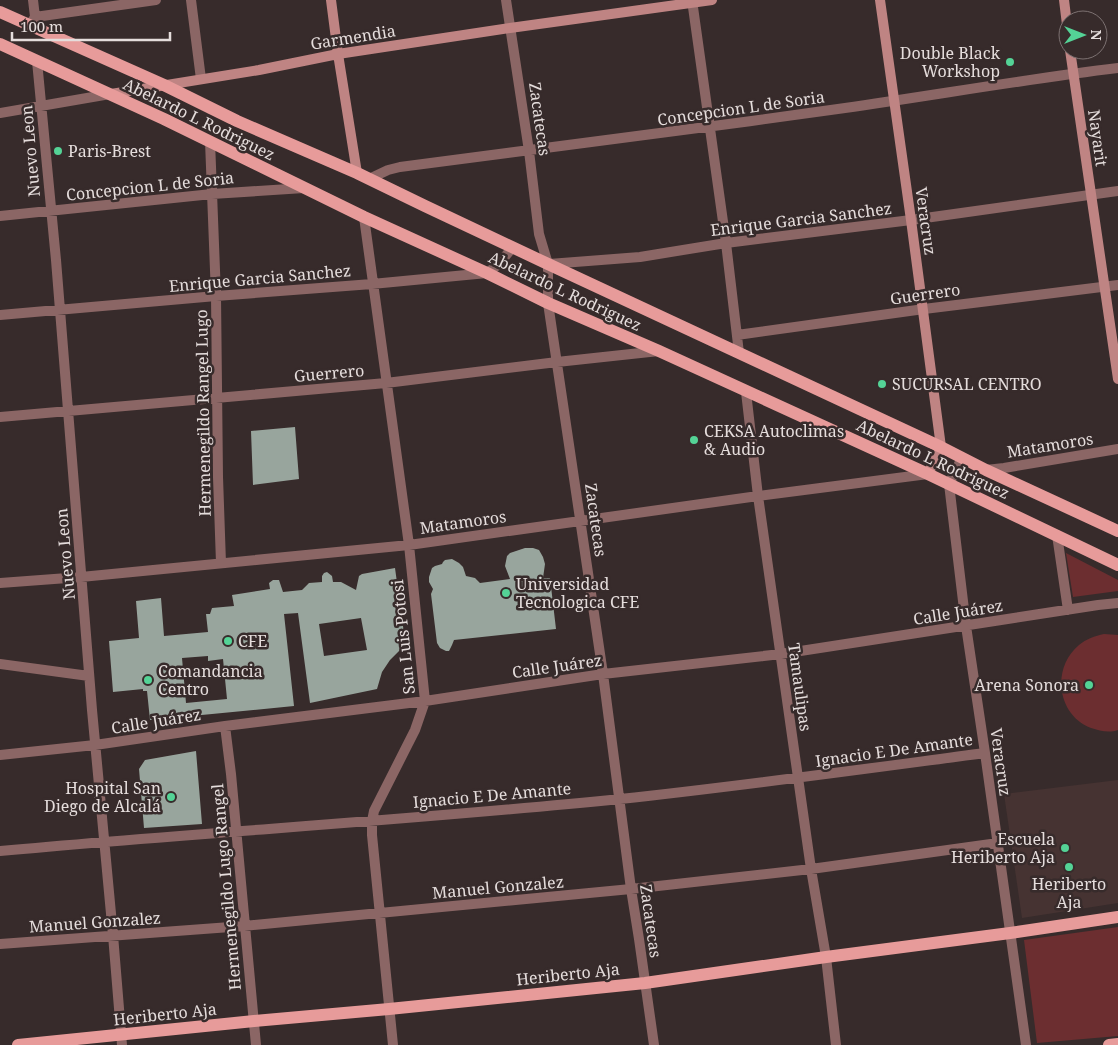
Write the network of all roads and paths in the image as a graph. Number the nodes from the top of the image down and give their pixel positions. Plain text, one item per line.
1 (33, 0) edge
2 (156, 0) edge
3 (191, 0) edge
4 (330, 0) edge
5 (506, 0) edge
6 (712, 0) edge
7 (880, 0) edge
8 (692, 1) edge
9 (0, 12) edge
10 (32, 22) junction
11 (510, 28) junction
12 (0, 44) edge
13 (338, 54) junction
14 (1071, 60) edge
15 (37, 62) junction
16 (1118, 68) edge
17 (1073, 74) junction
18 (201, 79) junction
19 (164, 85) junction
20 (111, 94) junction
21 (894, 101) junction
22 (41, 106) junction
23 (0, 113) edge
24 (709, 128) junction
25 (210, 142) junction
26 (530, 151) junction
27 (357, 173) junction
28 (369, 179) junction
29 (304, 188) junction
30 (1118, 191) edge
31 (212, 194) junction
32 (1091, 194) junction
33 (51, 211) junction
34 (0, 216) edge
35 (364, 217) junction
36 (911, 220) junction
37 (726, 244) junction
38 (512, 248) junction
39 (548, 264) junction
40 (487, 273) junction
41 (372, 284) junction
42 (1118, 285) edge
43 (1104, 286) junction
44 (216, 296) junction
45 (548, 303) junction
46 (924, 309) junction
47 (60, 310) junction
48 (0, 315) edge
49 (737, 335) junction
50 (659, 352) junction
51 (739, 353) junction
52 (557, 362) junction
53 (1118, 379) edge
54 (386, 383) junction
55 (746, 392) junction
56 (216, 398) junction
57 (68, 411) junction
58 (0, 417) edge
59 (941, 447) junction
60 (1118, 449) edge
61 (962, 458) junction
62 (986, 470) junction
63 (928, 474) junction
64 (949, 484) junction
65 (758, 496) junction
66 (581, 521) junction
67 (1118, 531) edge
68 (1057, 536) junction
69 (409, 545) junction
70 (221, 563) junction
71 (1118, 565) edge
72 (81, 577) junction
73 (0, 583) edge
74 (1118, 599) edge
75 (1118, 604) edge
76 (1098, 605) junction
77 (1068, 610) junction
78 (966, 626) junction
79 (781, 654) junction
80 (0, 664) edge
81 (603, 674) junction
82 (89, 676) junction
83 (425, 701) junction
84 (225, 726) junction
85 (95, 745) junction
86 (985, 753) junction
87 (0, 755) edge
88 (798, 778) junction
89 (620, 799) junction
90 (372, 822) junction
91 (236, 832) junction
92 (104, 842) junction
93 (998, 843) junction
94 (0, 851) edge
95 (811, 869) junction
96 (631, 889) junction
97 (380, 913) junction
98 (1118, 917) edge
99 (244, 926) junction
100 (1010, 933) junction
101 (113, 935) junction
102 (0, 944) edge
103 (826, 957) junction
104 (645, 983) junction
105 (389, 1009) junction
106 (254, 1021) junction
107 (121, 1040) edge
108 (1118, 1044) edge
109 (18, 1045) edge
110 (256, 1045) edge
111 (393, 1045) edge
112 (654, 1045) edge
113 (836, 1045) edge
114 (1026, 1045) edge
115 (1109, 1045) edge

1 - 10 street
2 - 10 street
3 - 18 street
4 - 13 street
5 - 11 street, Zacatecas
6 - 8 street, Garmendia
7 - 21 street, Veracruz
8 - 11 street, Garmendia
8 - 24 street
9 - 10 main road, Abelardo L Rodriguez
10 - 19 main road, Abelardo L Rodriguez
11 - 13 street, Garmendia
11 - 26 street, Zacatecas
12 - 15 main road, Abelardo L Rodriguez
13 - 18 street, Garmendia
13 - 27 street
14 - 17 street, Nayarit
15 - 20 main road, Abelardo L Rodriguez
15 - 22 street, Nuevo Leon
16 - 17 street, Concepcion L de Soria
17 - 21 street, Concepcion L de Soria
17 - 32 street, Nayarit
18 - 19 street, Garmendia
19 - 20 street, Garmendia
19 - 27 main road, Abelardo L Rodriguez
20 - 22 street, Garmendia
20 - 25 main road, Abelardo L Rodriguez
21 - 24 street, Concepcion L de Soria
21 - 36 street, Veracruz
22 - 23 street, Garmendia
22 - 33 street, Nuevo Leon
24 - 26 street, Concepcion L de Soria
24 - 37 street
25 - 29 main road, Abelardo L Rodriguez
25 - 31 street, Hermenegildo Rangel Lugo
26 - 28 street, Concepcion L de Soria
26 - 39 street, Zacatecas
27 - 28 main road, Abelardo L Rodriguez
28 - 38 main road, Abelardo L Rodriguez
29 - 31 street, Concepcion L de Soria
29 - 35 main road, Abelardo L Rodriguez
30 - 32 street, Enrique Garcia Sanchez
31 - 33 street, Concepcion L de Soria
31 - 44 street, Hermenegildo Rangel Lugo
32 - 36 street, Enrique Garcia Sanchez
32 - 43 street, Nayarit
33 - 34 street, Concepcion L de Soria
33 - 47 street, Nuevo Leon
35 - 40 main road, Abelardo L Rodriguez
35 - 41 street, San Luis Potosi
36 - 37 street, Enrique Garcia Sanchez
36 - 46 street, Veracruz
37 - 39 street, Enrique Garcia Sanchez
37 - 49 street
38 - 39 main road, Abelardo L Rodriguez
38 - 40 street
39 - 45 street, Zacatecas
39 - 51 main road, Abelardo L Rodriguez
40 - 41 street, Enrique Garcia Sanchez
40 - 45 main road, Abelardo L Rodriguez
41 - 44 street, Enrique Garcia Sanchez
41 - 54 street, San Luis Potosi
42 - 43 street, Guerrero
43 - 46 street, Guerrero
43 - 53 street, Nayarit
44 - 47 street, Enrique Garcia Sanchez
44 - 56 street, Hermenegildo Rangel Lugo
45 - 50 main road, Abelardo L Rodriguez
45 - 52 street, Zacatecas
46 - 49 street, Guerrero
46 - 59 street, Veracruz
47 - 48 street, Enrique Garcia Sanchez
47 - 57 street, Nuevo Leon
49 - 51 street
50 - 52 street, Guerrero
50 - 55 main road, Abelardo L Rodriguez
51 - 59 main road, Abelardo L Rodriguez
52 - 54 street, Guerrero
52 - 66 street, Zacatecas
54 - 56 street, Guerrero
54 - 69 street, San Luis Potosi
55 - 63 main road, Abelardo L Rodriguez
55 - 65 street, Tamaulipas
56 - 57 street, Guerrero
56 - 70 street, Hermenegildo Rangel Lugo
57 - 58 street, Guerrero
57 - 72 street, Nuevo Leon
59 - 61 main road, Abelardo L Rodriguez
59 - 63 street
60 - 62 street, Matamoros
61 - 62 main road, Abelardo L Rodriguez
61 - 64 street
62 - 67 main road, Abelardo L Rodriguez
63 - 64 main road, Abelardo L Rodriguez
63 - 65 street, Matamoros
64 - 68 main road, Abelardo L Rodriguez
64 - 78 street, Veracruz
65 - 66 street, Matamoros
65 - 79 street, Tamaulipas
66 - 69 street, Matamoros
66 - 81 street, Zacatecas
68 - 71 main road, Abelardo L Rodriguez
68 - 77 street
69 - 70 street, Matamoros
69 - 83 street, San Luis Potosi
70 - 72 street, Matamoros
72 - 73 street, Matamoros
72 - 82 street, Nuevo Leon
74 - 76 street
75 - 76 street, Calle Juárez
76 - 77 street, Calle Juárez
77 - 78 street, Calle Juárez
78 - 79 street, Calle Juárez
78 - 86 street, Veracruz
79 - 81 street, Calle Juárez
79 - 88 street, Tamaulipas
80 - 82 street
81 - 83 street, Calle Juárez
81 - 89 street, Zacatecas
82 - 85 street, Nuevo Leon
83 - 84 street, Calle Juárez
83 - 90 street, San Luis Potosi
84 - 85 street, Calle Juárez
84 - 91 street, Hermenegildo Lugo Rangel
85 - 87 street, Calle Juárez
85 - 92 street, Nuevo Leon
86 - 88 street, Ignacio E De Amante
86 - 93 street, Veracruz
88 - 89 street, Ignacio E De Amante
88 - 95 street, Tamaulipas
89 - 90 street, Ignacio E De Amante
89 - 96 street, Zacatecas
90 - 91 street, Ignacio E De Amante
90 - 97 street, San Luis Potosi
91 - 92 street, Ignacio E De Amante
91 - 99 street, Hermenegildo Lugo Rangel
92 - 94 street, Ignacio E De Amante
92 - 101 street, Nuevo Leon
93 - 95 street, Manuel Gonzalez
93 - 100 street, Veracruz
95 - 96 street, Manuel Gonzalez
95 - 103 street, Tamaulipas
96 - 97 street, Manuel Gonzalez
96 - 104 street, Zacatecas
97 - 99 street, Manuel Gonzalez
97 - 105 street, San Luis Potosi
98 - 100 main road, Heriberto Aja
99 - 101 street, Manuel Gonzalez
99 - 106 street, Hermenegildo Lugo Rangel
100 - 103 main road, Heriberto Aja
100 - 114 street, Veracruz
101 - 102 street, Manuel Gonzalez
101 - 107 street, Nuevo Leon
103 - 104 main road, Heriberto Aja
103 - 113 street, Tamaulipas
104 - 105 main road, Heriberto Aja
104 - 112 street, Zacatecas
105 - 106 main road, Heriberto Aja
105 - 111 street, San Luis Potosi
106 - 107 main road, Heriberto Aja
106 - 110 street, Hermenegildo Lugo Rangel
107 - 109 main road, Heriberto Aja
108 - 115 main road

